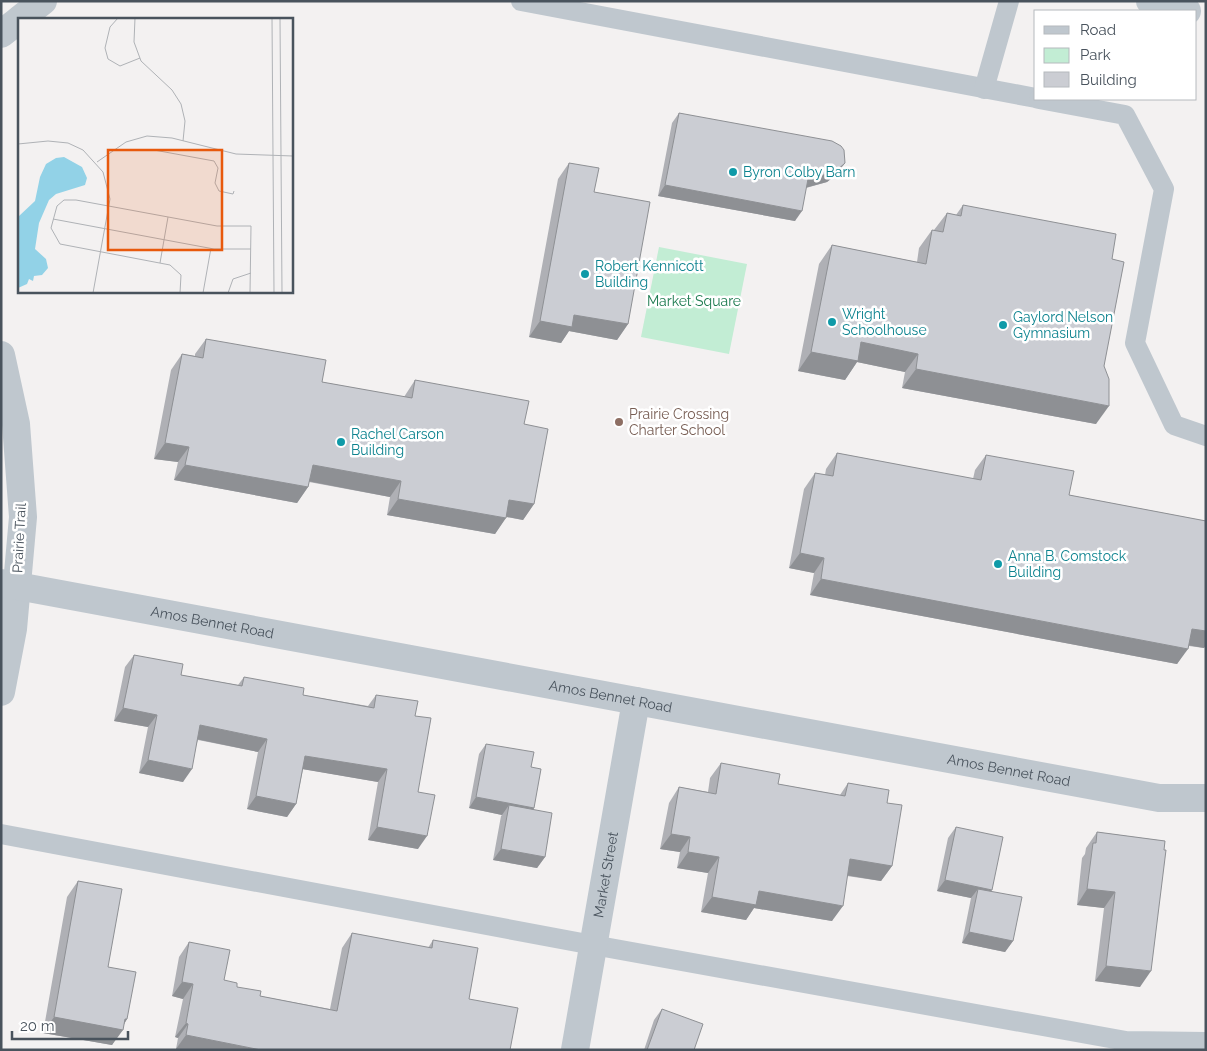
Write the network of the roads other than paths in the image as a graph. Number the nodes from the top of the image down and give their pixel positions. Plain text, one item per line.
1 (43, 1) edge
2 (521, 1) edge
3 (1009, 1) edge
4 (1150, 1) edge
5 (1184, 10) edge
6 (21, 18) edge
7 (18, 21) edge
8 (1, 34) edge
9 (984, 88) junction
10 (1034, 97) edge
11 (1047, 100) edge
12 (1, 355) edge
13 (1206, 436) edge
14 (9, 585) edge
15 (1, 692) edge
16 (636, 701) junction
17 (1206, 798) edge
18 (1, 834) edge
19 (594, 945) junction
20 (1090, 1042) edge
21 (1206, 1042) edge
22 (575, 1050) edge

1 - 6 street
2 - 9 lane
3 - 9 lane
4 - 5 street
7 - 8 street
9 - 10 lane
11 - 13 lane
12 - 14 street, Prairie Trail
14 - 15 street, Prairie Trail
14 - 16 street, Amos Bennet Road
16 - 17 street, Amos Bennet Road
16 - 19 street, Market Street
18 - 19 lane
19 - 20 lane
19 - 22 street, Market Street
20 - 21 lane

